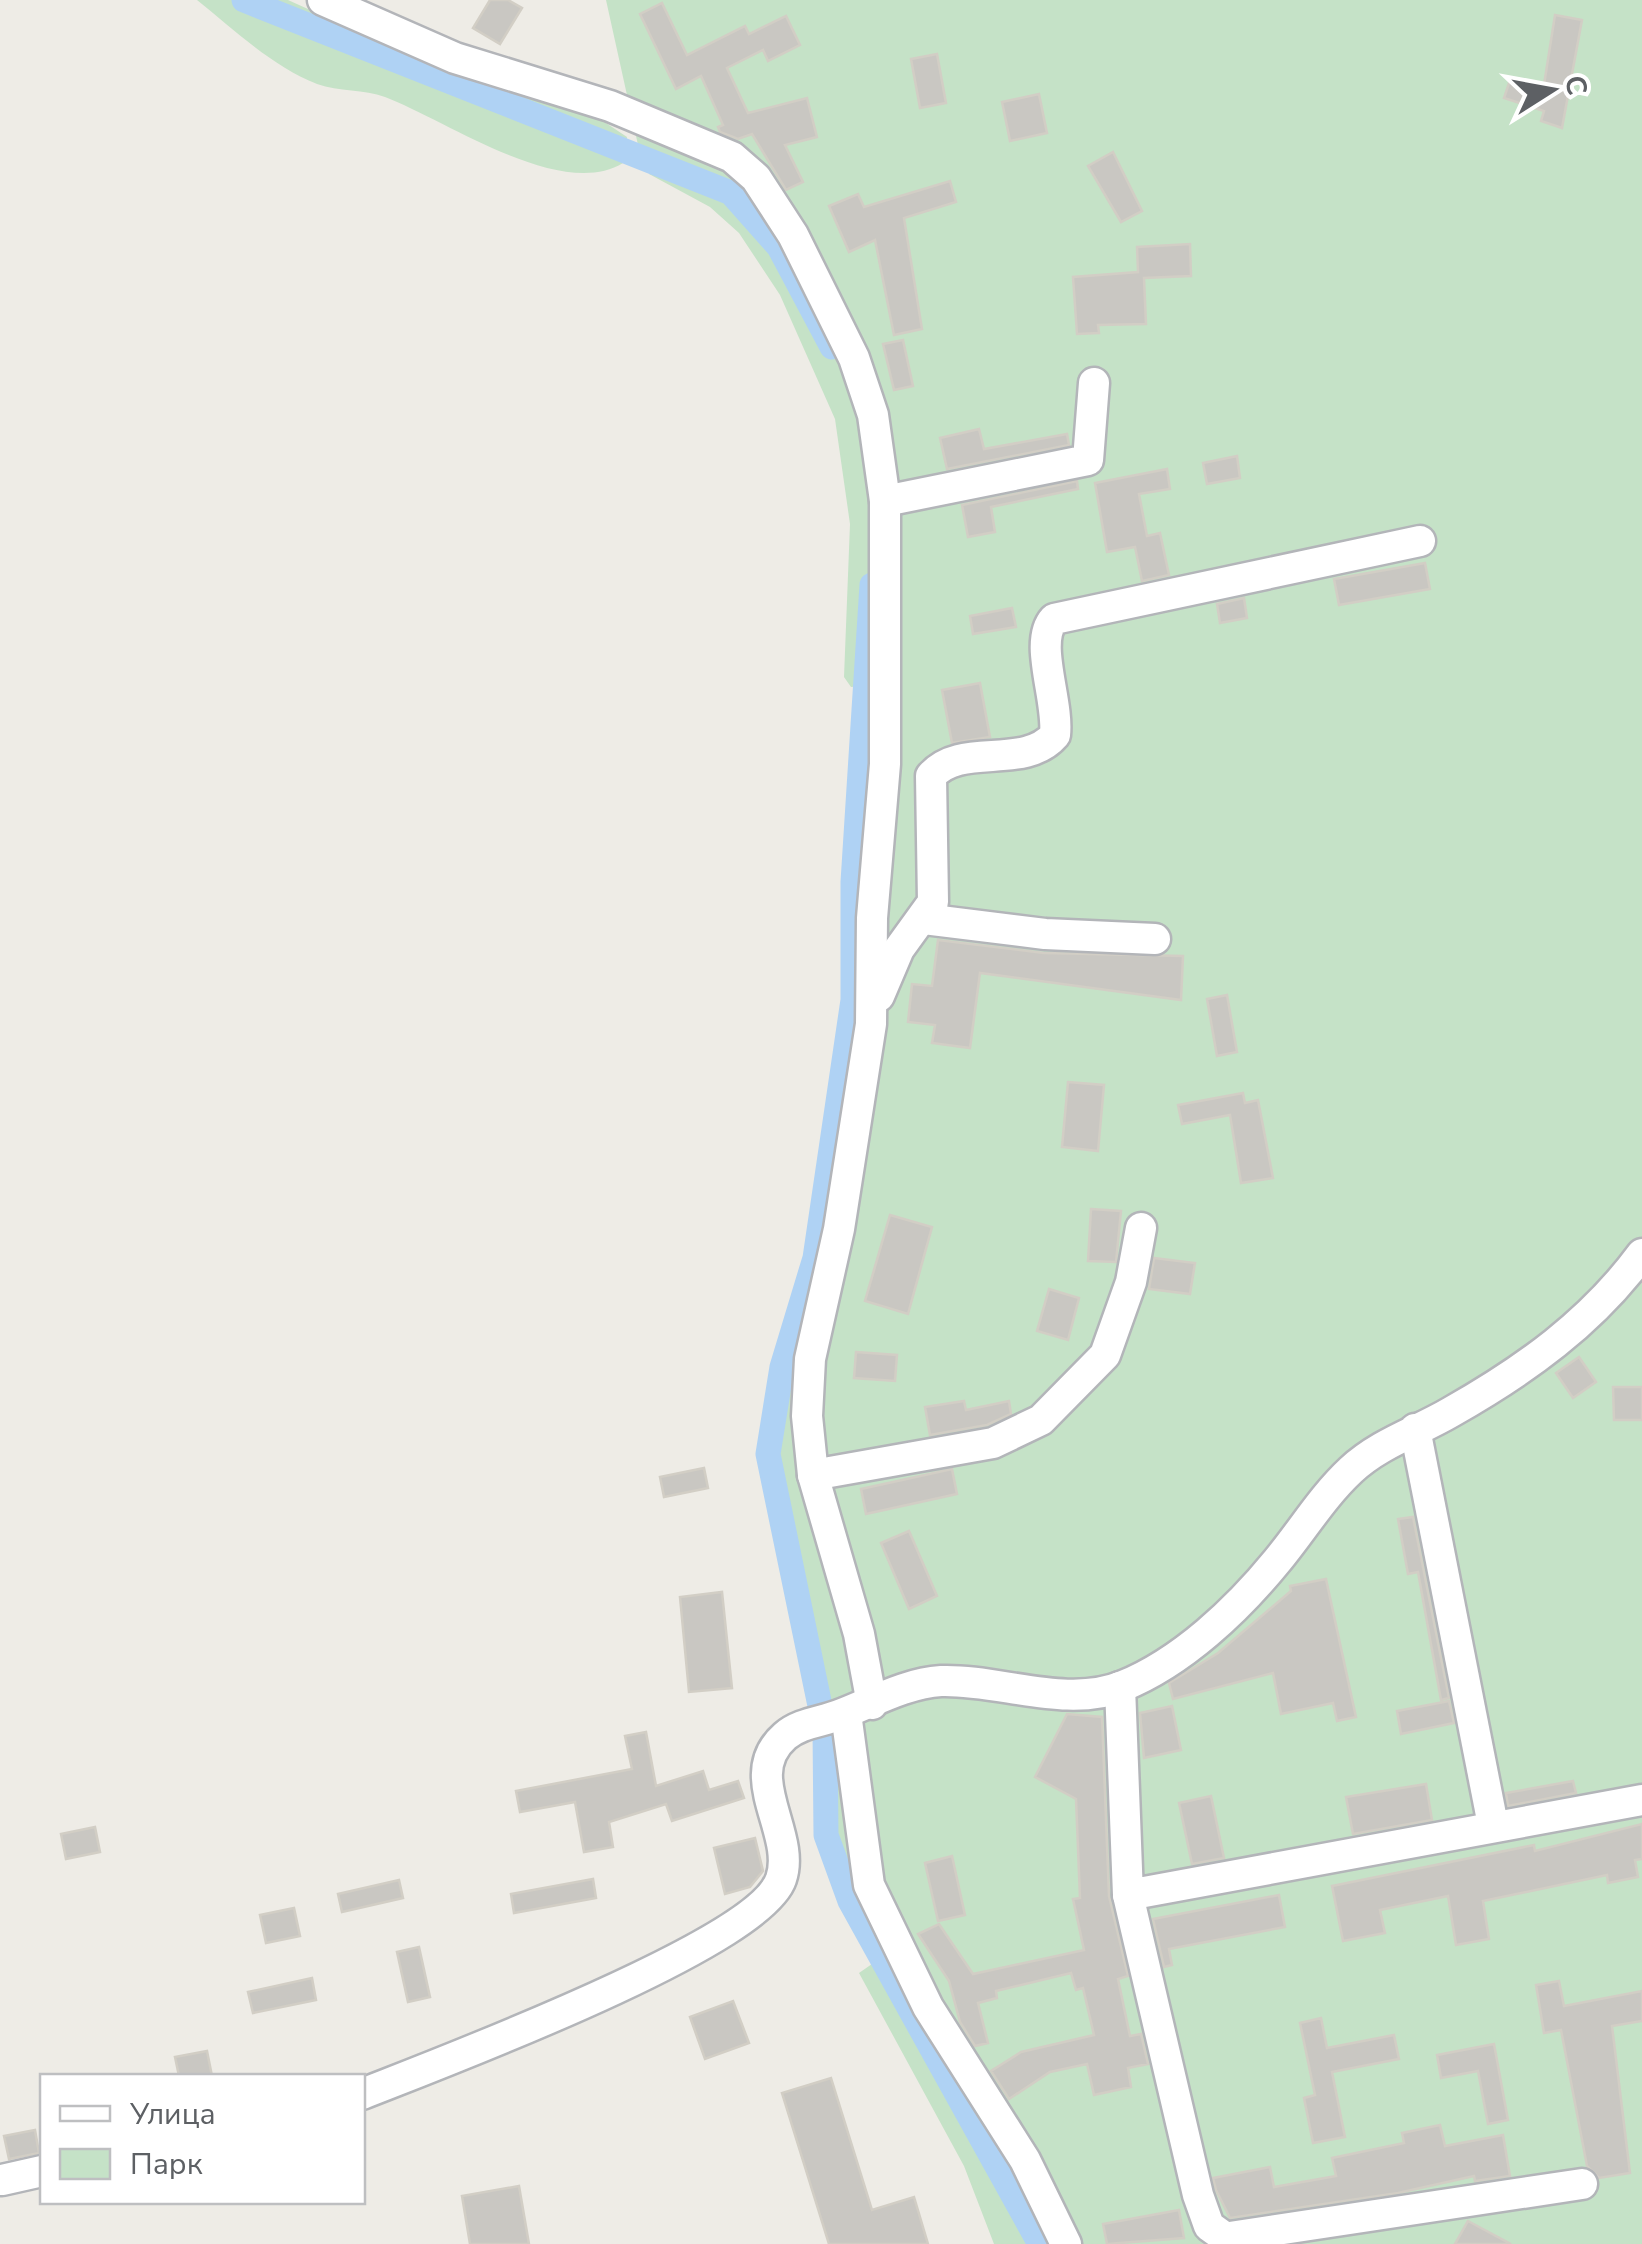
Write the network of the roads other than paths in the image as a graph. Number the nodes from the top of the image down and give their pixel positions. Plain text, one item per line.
1 (323, 0) edge
2 (1094, 383) dead end
3 (884, 502) junction
4 (1420, 541) dead end
5 (924, 919) junction
6 (1155, 939) dead end
7 (871, 1024) junction
8 (1141, 1228) dead end
9 (1642, 1254) edge
10 (1415, 1429) junction
11 (813, 1474) junction
12 (1120, 1687) junction
13 (839, 1715) junction
14 (1642, 1800) edge
15 (1492, 1825) junction
16 (1128, 1894) junction
17 (365, 2093) edge
18 (40, 2171) edge
19 (2, 2180) edge
20 (1582, 2184) dead end
21 (1229, 2241) edge
22 (1066, 2244) edge

1 - 3 street
2 - 3 street
3 - 7 street
4 - 5 street
5 - 6 street
5 - 7 street
7 - 11 street
8 - 11 street
9 - 10 street
10 - 12 street
10 - 15 street
11 - 13 street
12 - 13 street
12 - 16 street
13 - 17 street
13 - 22 street
14 - 15 street
15 - 16 street
16 - 21 street
18 - 19 street
20 - 21 street

